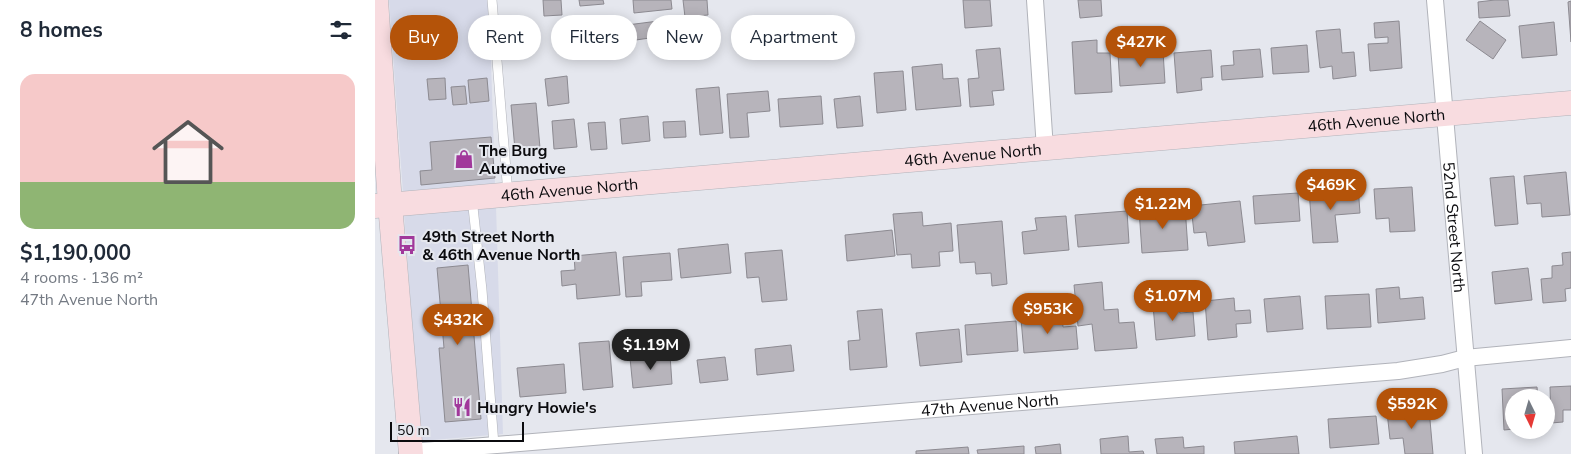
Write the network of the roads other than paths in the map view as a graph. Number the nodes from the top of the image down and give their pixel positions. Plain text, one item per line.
1 (376, 0) edge
2 (492, 0) edge
3 (1035, 0) edge
4 (1435, 0) edge
5 (1571, 102) edge
6 (1444, 114) junction
7 (1045, 149) junction
8 (508, 194) junction
9 (472, 198) junction
10 (383, 205) edge
11 (1571, 348) edge
12 (1465, 358) junction
13 (495, 445) junction
14 (410, 453) edge
15 (1474, 454) edge

1 - 10 street
2 - 8 lane
3 - 7 street
4 - 6 street, 52nd Street North
5 - 6 street, 46th Avenue North
6 - 7 street, 46th Avenue North
6 - 12 street, 52nd Street North
7 - 8 street, 46th Avenue North
8 - 9 street, 46th Avenue North
9 - 10 street, 46th Avenue North
9 - 13 lane
10 - 14 street
11 - 12 street, 47th Avenue North
12 - 13 street, 47th Avenue North
12 - 15 street, 52nd Street North
13 - 14 street, 47th Avenue North

